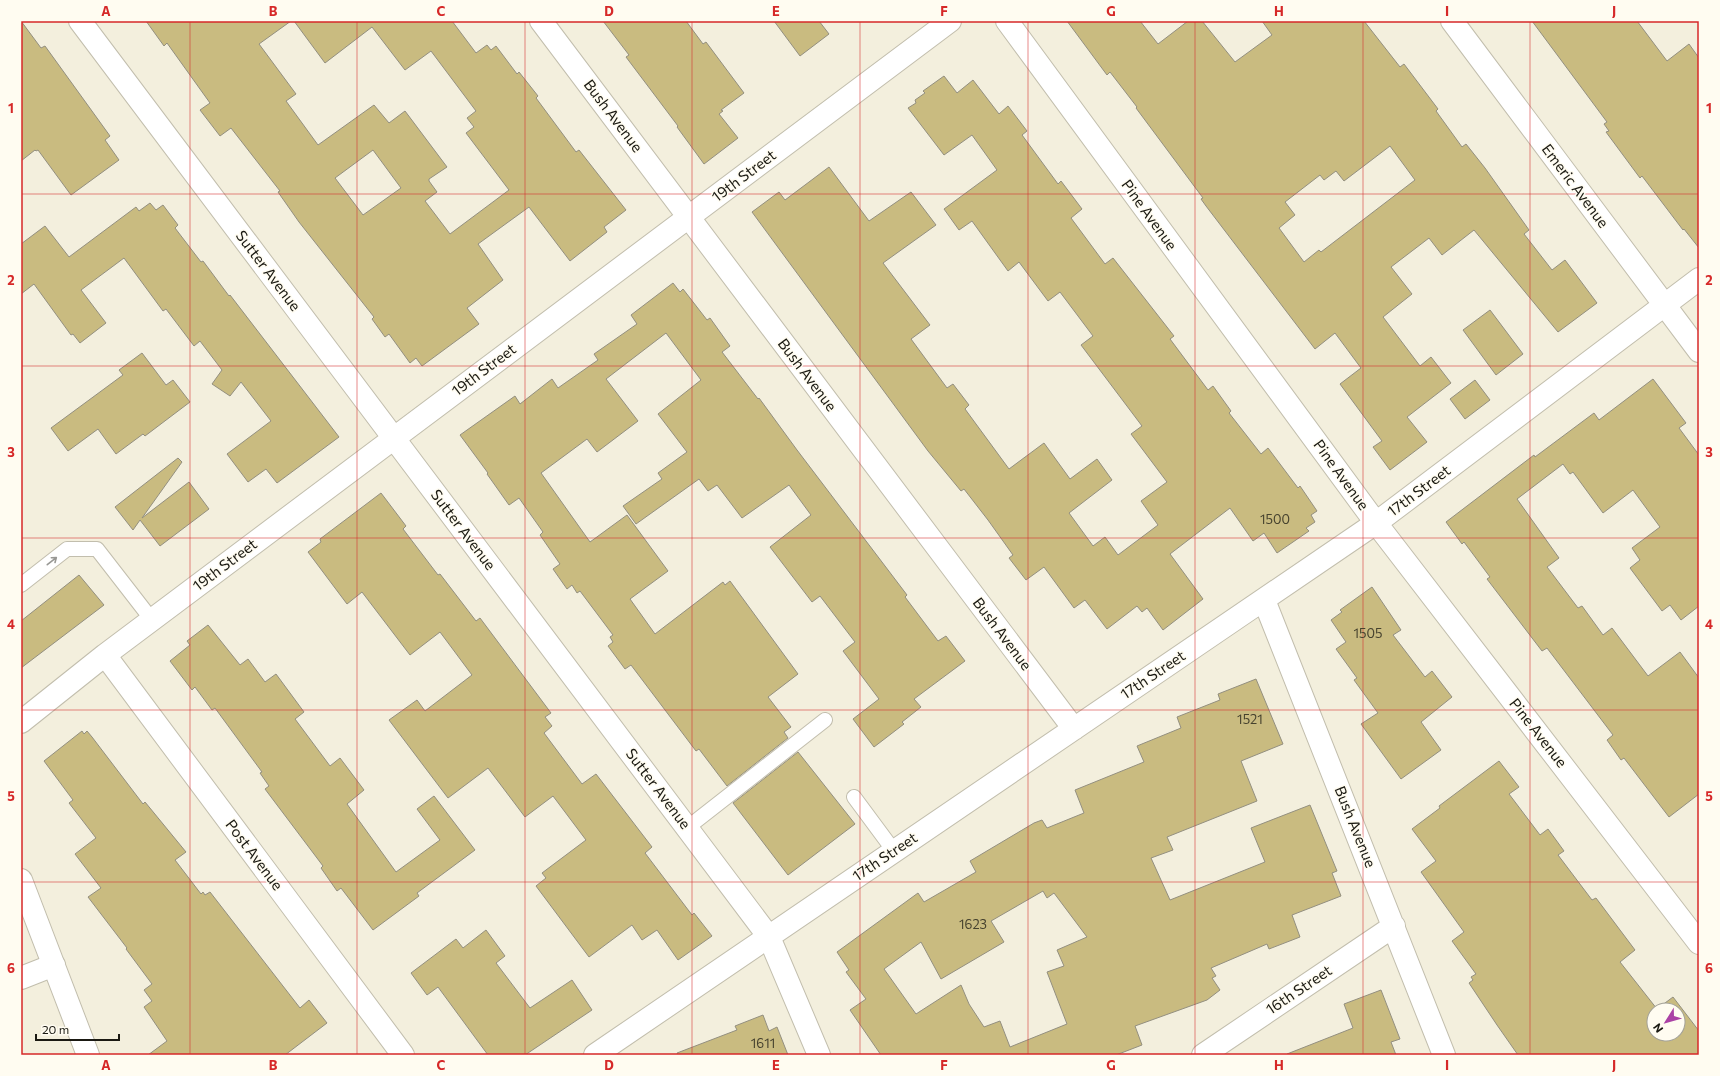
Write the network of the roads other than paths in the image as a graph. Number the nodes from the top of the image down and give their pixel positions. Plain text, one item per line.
1 (80, 21) edge
2 (541, 21) edge
3 (950, 21) edge
4 (1007, 21) edge
5 (1452, 21) edge
6 (688, 217) junction
7 (1699, 279) edge
8 (1664, 305) junction
9 (1699, 351) edge
10 (394, 438) junction
11 (1376, 523) junction
12 (21, 585) edge
13 (1264, 600) junction
14 (152, 620) junction
15 (105, 655) junction
16 (825, 720) dead end
17 (21, 722) edge
18 (1074, 729) junction
19 (854, 796) dead end
20 (687, 828) junction
21 (894, 851) junction
22 (21, 880) edge
23 (1394, 926) junction
24 (769, 937) junction
25 (1699, 943) edge
26 (54, 965) junction
27 (21, 978) edge
28 (88, 1055) edge
29 (403, 1055) edge
30 (595, 1055) edge
31 (819, 1055) edge
32 (1204, 1055) edge
33 (1444, 1055) edge

1 - 10 street, Sutter Avenue
2 - 6 street, Bush Avenue
3 - 6 street, 19th Street
4 - 11 street, Pine Avenue
5 - 8 street, Emeric Avenue
6 - 10 street, 19th Street
6 - 18 street, Bush Avenue
7 - 8 street, 17th Street
8 - 9 street, Emeric Avenue
8 - 11 street, 17th Street
10 - 14 street, 19th Street
10 - 20 street, Sutter Avenue
11 - 13 street, 17th Street
11 - 25 street, Pine Avenue
12 -> 14 lane
13 - 18 street, 17th Street
13 - 23 street, Bush Avenue
14 - 15 street, 19th Street
15 - 17 street, 19th Street
15 - 29 street, Post Avenue
16 - 20 lane
18 - 21 street, 17th Street
19 - 21 lane
20 - 24 street, Sutter Avenue
21 - 24 street, 17th Street
22 - 26 street
23 - 32 street, 16th Street
23 - 33 street, Bush Avenue
24 - 30 street, 17th Street
24 - 31 street, Sutter Avenue
26 - 27 street
26 - 28 street

